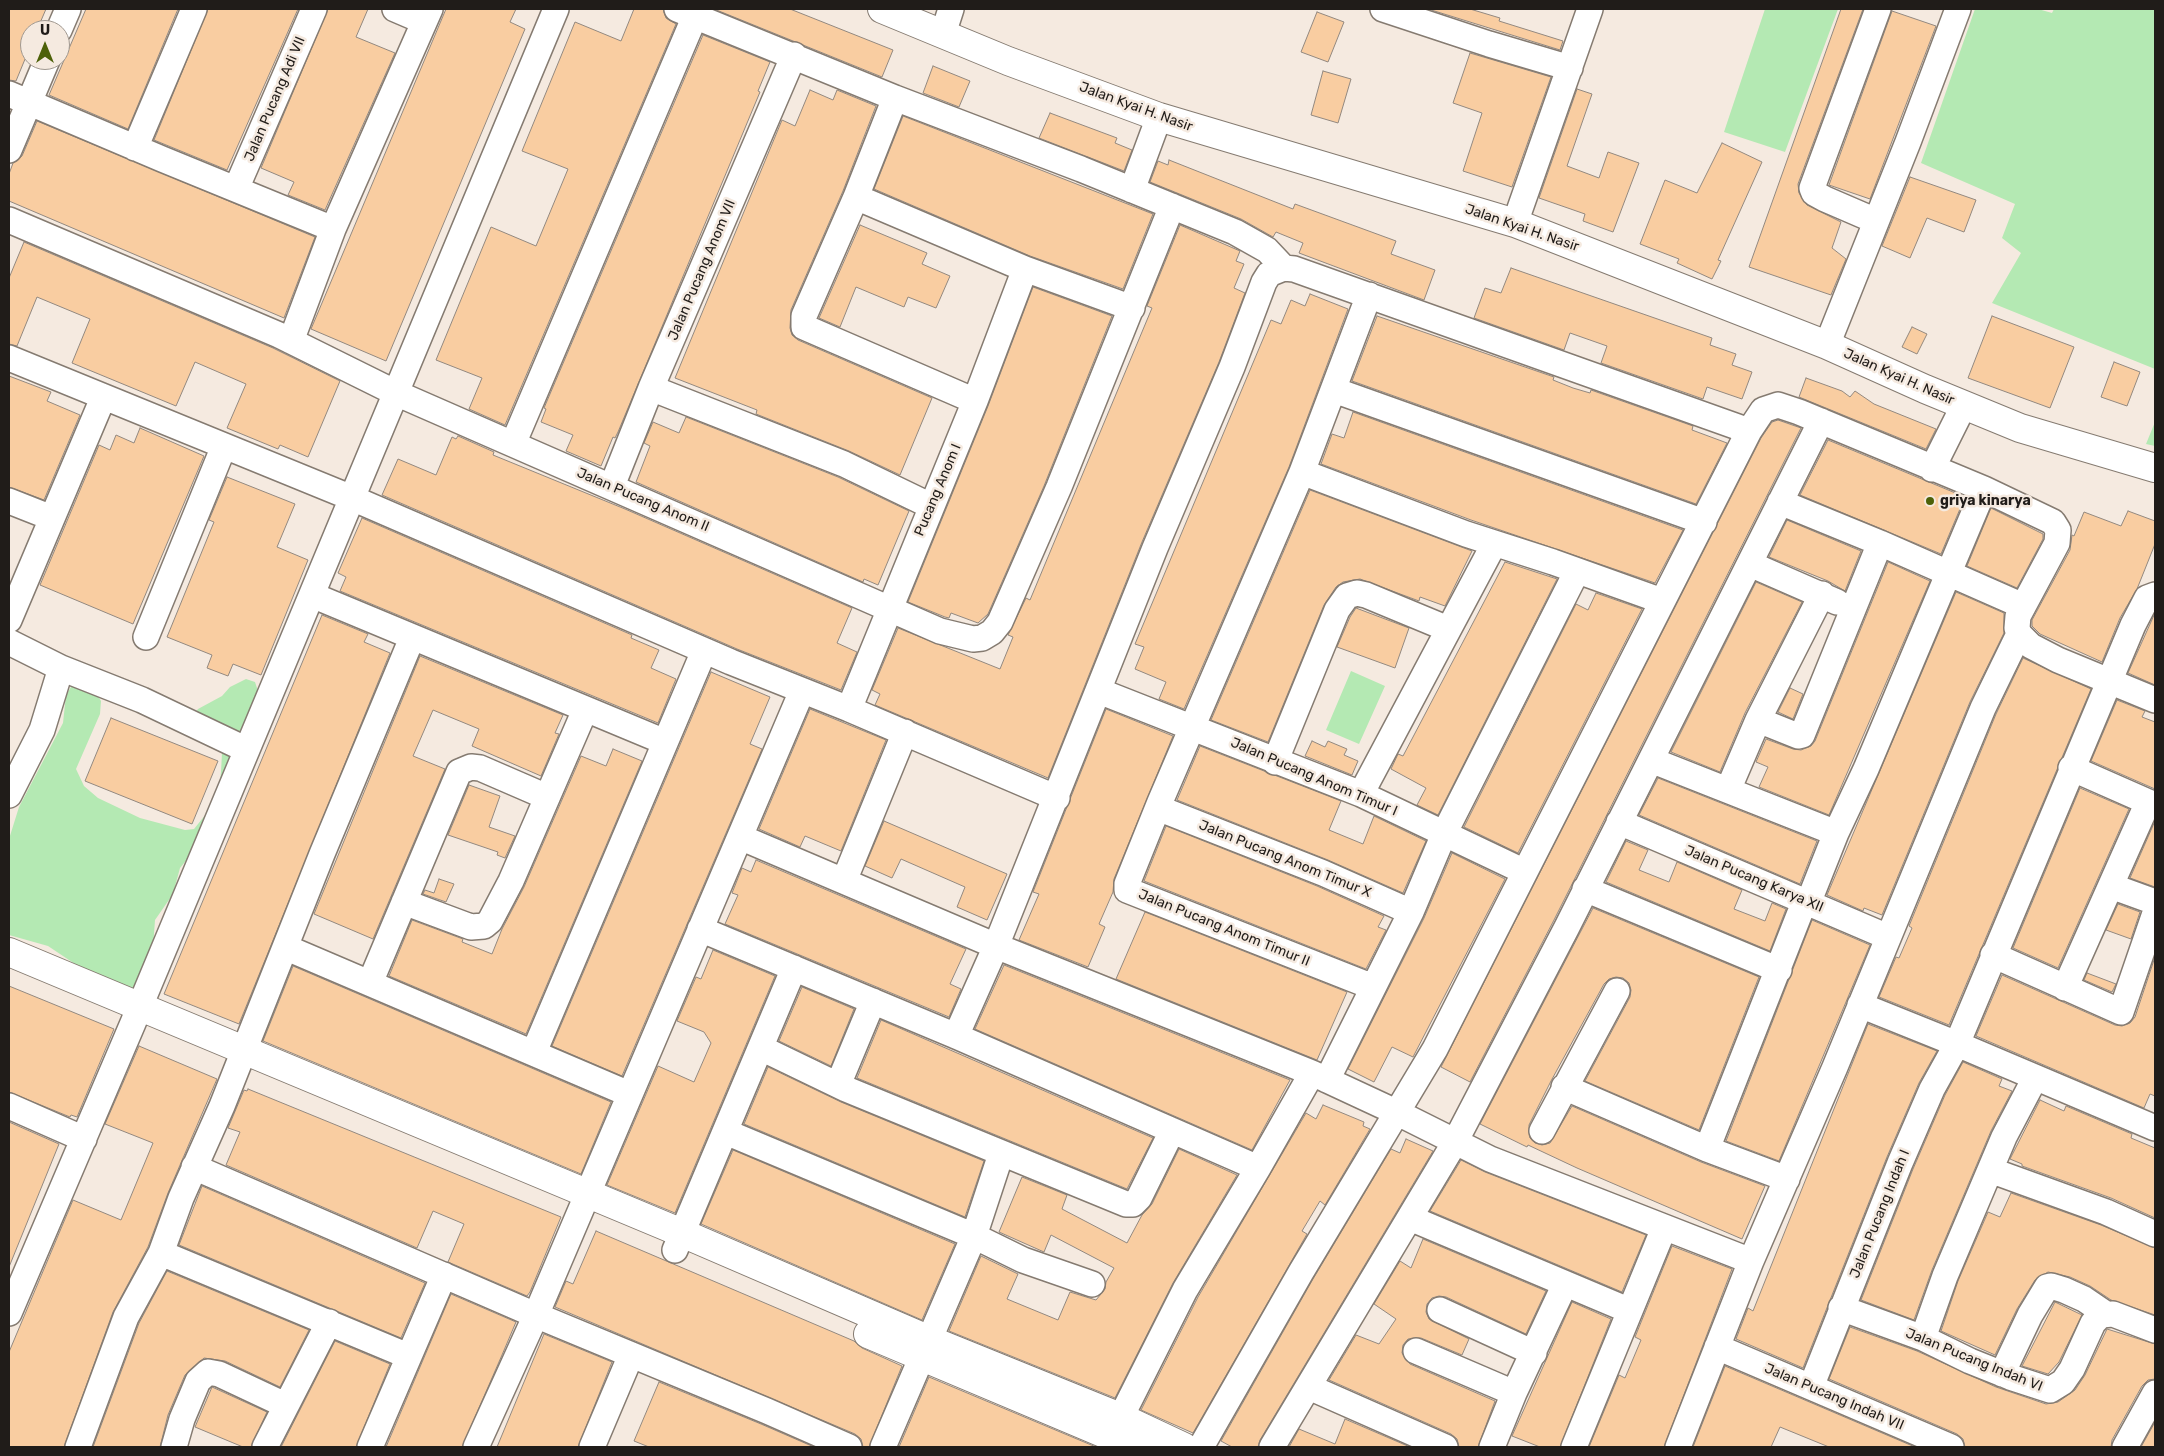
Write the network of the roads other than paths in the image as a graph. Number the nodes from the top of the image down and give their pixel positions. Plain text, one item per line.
1 (194, 9) edge
2 (314, 9) edge
3 (395, 9) edge
4 (556, 9) edge
5 (882, 9) edge
6 (1383, 9) edge
7 (1590, 9) edge
8 (1878, 9) edge
9 (1958, 9) edge
10 (686, 13) edge
11 (427, 15) edge
12 (947, 21) edge
13 (794, 55) junction
14 (1570, 68) junction
15 (40, 70) edge
16 (19, 98) edge
17 (895, 98) junction
18 (1159, 117) junction
19 (135, 148) junction
20 (9, 150) edge
21 (236, 189) junction
22 (1132, 190) junction
23 (856, 197) junction
24 (1172, 206) junction
25 (9, 220) edge
26 (1876, 220) junction
27 (1515, 223) junction
28 (333, 229) junction
29 (1284, 268) junction
30 (1025, 269) junction
31 (1369, 294) junction
32 (1132, 308) junction
33 (291, 341) junction
34 (1827, 345) junction
35 (9, 358) edge
36 (651, 388) junction
37 (1334, 390) junction
38 (396, 393) junction
39 (103, 398) junction
40 (975, 401) junction
41 (1957, 420) junction
42 (1820, 421) junction
43 (1749, 431) junction
44 (513, 444) junction
45 (224, 446) junction
46 (2155, 468) edge
47 (1932, 469) junction
48 (1302, 472) junction
49 (612, 486) junction
50 (1984, 489) junction
51 (352, 498) junction
52 (9, 501) edge
53 (1780, 502) junction
54 (931, 506) junction
55 (52, 518) junction
56 (1704, 522) junction
57 (1880, 543) junction
58 (1494, 544) junction
59 (1750, 564) junction
60 (1577, 571) junction
61 (1947, 573) junction
62 (1822, 594) junction
63 (312, 595) junction
64 (2155, 595) edge
65 (1662, 602) junction
66 (2023, 606) junction
67 (890, 608) junction
68 (1853, 610) junction
69 (9, 620) edge
70 (1448, 628) junction
71 (2019, 634) junction
72 (146, 637) dead end
73 (412, 638) junction
74 (9, 642) edge
75 (704, 651) junction
76 (61, 668) junction
77 (2110, 680) junction
78 (802, 691) junction
79 (1098, 691) junction
80 (2155, 700) edge
81 (849, 709) junction
82 (585, 710) junction
83 (1758, 720) junction
84 (1193, 727) junction
85 (905, 732) junction
86 (665, 742) junction
87 (247, 750) junction
88 (1651, 760) junction
89 (1275, 762) junction
90 (2072, 768) junction
91 (1728, 790) junction
92 (1361, 794) junction
93 (9, 795) edge
94 (547, 797) junction
95 (1057, 798) junction
96 (2152, 804) edge
97 (1158, 808) junction
98 (1619, 822) junction
99 (1836, 833) junction
100 (1444, 834) junction
101 (740, 837) junction
102 (1525, 872) junction
103 (844, 881) junction
104 (2111, 886) junction
105 (1586, 890) junction
106 (1805, 900) junction
107 (404, 902) junction
108 (2155, 902) edge
109 (1410, 912) junction
110 (2155, 913) edge
111 (700, 929) junction
112 (1888, 938) junction
113 (996, 946) junction
114 (287, 948) junction
115 (9, 952) edge
116 (1994, 955) junction
117 (9, 967) edge
118 (794, 968) junction
119 (1779, 970) junction
120 (370, 984) junction
121 (1373, 987) junction
122 (2065, 988) junction
123 (1617, 991) dead end
124 (873, 1001) junction
125 (1860, 1005) junction
126 (137, 1015) junction
127 (956, 1036) junction
128 (1957, 1044) junction
129 (761, 1048) junction
130 (534, 1052) junction
131 (242, 1058) junction
132 (1319, 1076) junction
133 (2035, 1078) junction
134 (838, 1085) junction
135 (1564, 1086) junction
136 (629, 1094) junction
137 (9, 1106) edge
138 (1398, 1113) junction
139 (2155, 1128) edge
140 (1172, 1131) junction
141 (1542, 1131) dead end
142 (726, 1132) junction
143 (84, 1139) junction
144 (1455, 1142) junction
145 (1707, 1149) junction
146 (1001, 1154) junction
147 (194, 1167) junction
148 (1258, 1168) junction
149 (1990, 1170) junction
150 (1787, 1178) junction
151 (584, 1202) junction
152 (1410, 1218) junction
153 (1664, 1228) junction
154 (2155, 1234) edge
155 (974, 1236) junction
156 (679, 1242) junction
157 (161, 1252) junction
158 (1751, 1261) junction
159 (444, 1275) junction
160 (1092, 1284) dead end
161 (1564, 1284) junction
162 (1842, 1308) junction
163 (1440, 1310) dead end
164 (1628, 1310) junction
165 (9, 1313) edge
166 (2106, 1314) junction
167 (536, 1315) junction
168 (329, 1322) junction
169 (2155, 1330) edge
170 (1922, 1338) junction
171 (1717, 1347) junction
172 (926, 1349) junction
173 (1416, 1351) dead end
174 (1534, 1353) junction
175 (631, 1355) junction
176 (408, 1356) junction
177 (2002, 1374) junction
178 (1309, 1387) junction
179 (1811, 1387) junction
180 (2155, 1393) edge
181 (1514, 1394) junction
182 (285, 1405) junction
183 (1116, 1427) junction
184 (597, 1446) edge
185 (78, 1447) edge
186 (174, 1447) edge
187 (265, 1447) edge
188 (370, 1447) edge
189 (476, 1447) edge
190 (849, 1447) edge
191 (882, 1447) edge
192 (1136, 1447) edge
193 (1184, 1447) edge
194 (1201, 1447) edge
195 (1272, 1447) edge
196 (1445, 1447) edge
197 (1492, 1447) edge
198 (1574, 1447) edge
199 (1678, 1447) edge
200 (1950, 1447) edge
201 (2125, 1447) edge

1 - 19 street
2 - 21 street, Jalan Pucang Adi VII
3 - 11 street
4 - 38 street
5 - 12 main road, Jalan Kyai H. Nasir
6 - 14 street
7 - 14 street
8 - 26 street
9 - 26 street
10 - 13 street
10 - 44 street
11 - 28 street
12 - 18 main road, Jalan Kyai H. Nasir
13 - 17 street
13 - 36 street, Jalan Pucang Anom VII
14 - 27 street
15 - 16 street
16 - 19 street
16 - 20 street
17 - 22 street
17 - 23 street
18 - 22 street
18 - 27 main road, Jalan Kyai H. Nasir
19 - 21 street
21 - 28 street
22 - 24 street
23 - 30 street
23 - 40 street
24 - 29 street
24 - 32 street, Jalan Pucang Anom II
25 - 33 street, Jalan Pucang Anom II
26 - 34 street
27 - 34 main road, Jalan Kyai H. Nasir
28 - 33 street
29 - 31 street
29 - 79 street
30 - 32 street
30 - 40 street, Pucang Anom I
31 - 37 street, Jalan Pucang Anom Timur II
31 - 43 street
32 - 67 street, Jalan Pucang Anom II
33 - 38 street, Jalan Pucang Anom II
34 - 41 main road, Jalan Kyai H. Nasir
35 - 39 street
36 - 49 street, Jalan Pucang Anom VII
36 - 54 street
37 - 48 street, Jalan Pucang Anom Timur II
37 - 56 street
38 - 44 street, Jalan Pucang Anom II
38 - 51 street
39 - 45 street
39 - 55 street
40 - 54 street, Pucang Anom I
41 - 46 main road, Jalan Kyai H. Nasir
41 - 47 street
42 - 43 street
42 - 47 street
42 - 53 street
43 - 56 street
44 - 49 street, Jalan Pucang Anom II
45 - 51 street
45 - 72 street
47 - 50 street
48 - 58 street
48 - 84 street, Jalan Pucang Anom Timur II
49 - 67 street, Jalan Pucang Anom II
50 - 61 street
50 - 66 street
51 - 63 street
51 - 75 street
52 - 55 street
53 - 57 street
53 - 59 street
54 - 67 street, Pucang Anom I
55 - 69 street
56 - 65 street
57 - 61 street
57 - 68 street
58 - 60 street
58 - 70 street
59 - 62 street
59 - 88 street
60 - 65 street
60 - 100 street
61 - 66 street
61 - 99 street
62 - 68 street
62 - 83 street
63 - 73 street
63 - 87 street
64 - 77 street, Jalan Pucang Indah I
65 - 102 street
66 - 71 street
67 - 81 street, Pucang Anom I
68 - 83 street
70 - 89 street
70 - 92 street
71 - 77 street
71 - 112 street
73 - 82 street
73 - 114 street
74 - 76 street
75 - 78 street
75 - 86 street
76 - 87 street
76 - 93 street
77 - 80 street
77 - 90 street, Jalan Pucang Indah I
78 - 81 street
78 - 101 street
79 - 84 street, Jalan Pucang Anom Timur I
79 - 95 street
81 - 85 street
82 - 86 street
82 - 94 street
83 - 91 street
84 - 89 street, Jalan Pucang Anom Timur I
84 - 97 street, Jalan Pucang Anom Timur II
85 - 95 street
85 - 103 street
86 - 130 street
87 - 126 street
88 - 91 street
88 - 98 street
89 - 92 street, Jalan Pucang Anom Timur I
90 - 96 street
90 - 116 street, Jalan Pucang Indah I
91 - 99 street
92 - 100 street, Jalan Pucang Anom Timur I
94 - 107 street
94 - 107 street
95 - 113 street
96 - 104 street
97 - 109 street, Jalan Pucang Anom Timur X
97 - 121 street, Jalan Pucang Anom Timur II
98 - 105 street
98 - 106 street, Jalan Pucang Karya XII
99 - 106 street
100 - 102 street, Jalan Pucang Anom Timur I
100 - 109 street
101 - 103 street
101 - 111 street
102 - 138 street
103 - 113 street
104 - 108 street
104 - 122 street
105 - 119 street
105 - 144 street
106 - 112 street, Jalan Pucang Karya XII
106 - 119 street
107 - 120 street
109 - 121 street
110 - 122 street
111 - 118 street
111 - 136 street
112 - 125 street
113 - 127 street
113 - 132 street
114 - 120 street
114 - 131 street
115 - 126 main road
116 - 122 street
116 - 128 street, Jalan Pucang Indah I
117 - 126 main road
118 - 124 street
118 - 129 street
119 - 145 street
120 - 130 street
121 - 132 street
123 - 135 street
124 - 127 street
124 - 134 street
125 - 128 street
125 - 150 street
126 - 131 main road
126 - 143 street
127 - 140 street
128 - 133 street
128 - 162 street, Jalan Pucang Indah I
129 - 134 street
129 - 142 street
130 - 136 street
131 - 147 street
131 - 151 main road
132 - 138 street
132 - 148 street
133 - 139 street
133 - 149 street
134 - 146 street
135 - 141 street
135 - 145 street
136 - 151 street
137 - 143 street
138 - 144 street
138 - 194 street
140 - 146 street
140 - 148 street
142 - 155 street
142 - 156 street
143 - 165 street
144 - 152 street
144 - 153 street
145 - 150 street
146 - 155 street
147 - 157 street
147 - 159 street
148 - 183 street
149 - 154 street
149 - 170 street
150 - 158 street
151 - 156 main road
151 - 167 street
152 - 161 street
152 - 178 street
153 - 158 street
153 - 164 street
155 - 160 street
155 - 172 street
156 - 172 main road
157 - 168 street
157 - 185 street
158 - 171 street
159 - 167 street
159 - 176 street
161 - 164 street
161 - 174 street
162 - 170 street, Jalan Pucang Indah VI
162 - 179 street, Jalan Pucang Indah I
163 - 174 street
164 - 198 street
166 - 169 street
166 - 177 street, Jalan Pucang Indah VI
166 - 177 street
167 - 175 street
167 - 189 street
168 - 176 street
168 - 182 street
170 - 177 street, Jalan Pucang Indah VI
171 - 179 street, Jalan Pucang Indah VII
171 - 199 street
172 - 183 main road
172 - 191 street
173 - 181 street
174 - 181 street
175 - 184 street
175 - 190 street
176 - 188 street
178 - 195 street
178 - 196 street
179 - 200 street, Jalan Pucang Indah VII
180 - 201 street
181 - 197 street
182 - 186 street
182 - 187 street
183 - 192 main road
183 - 193 main road

